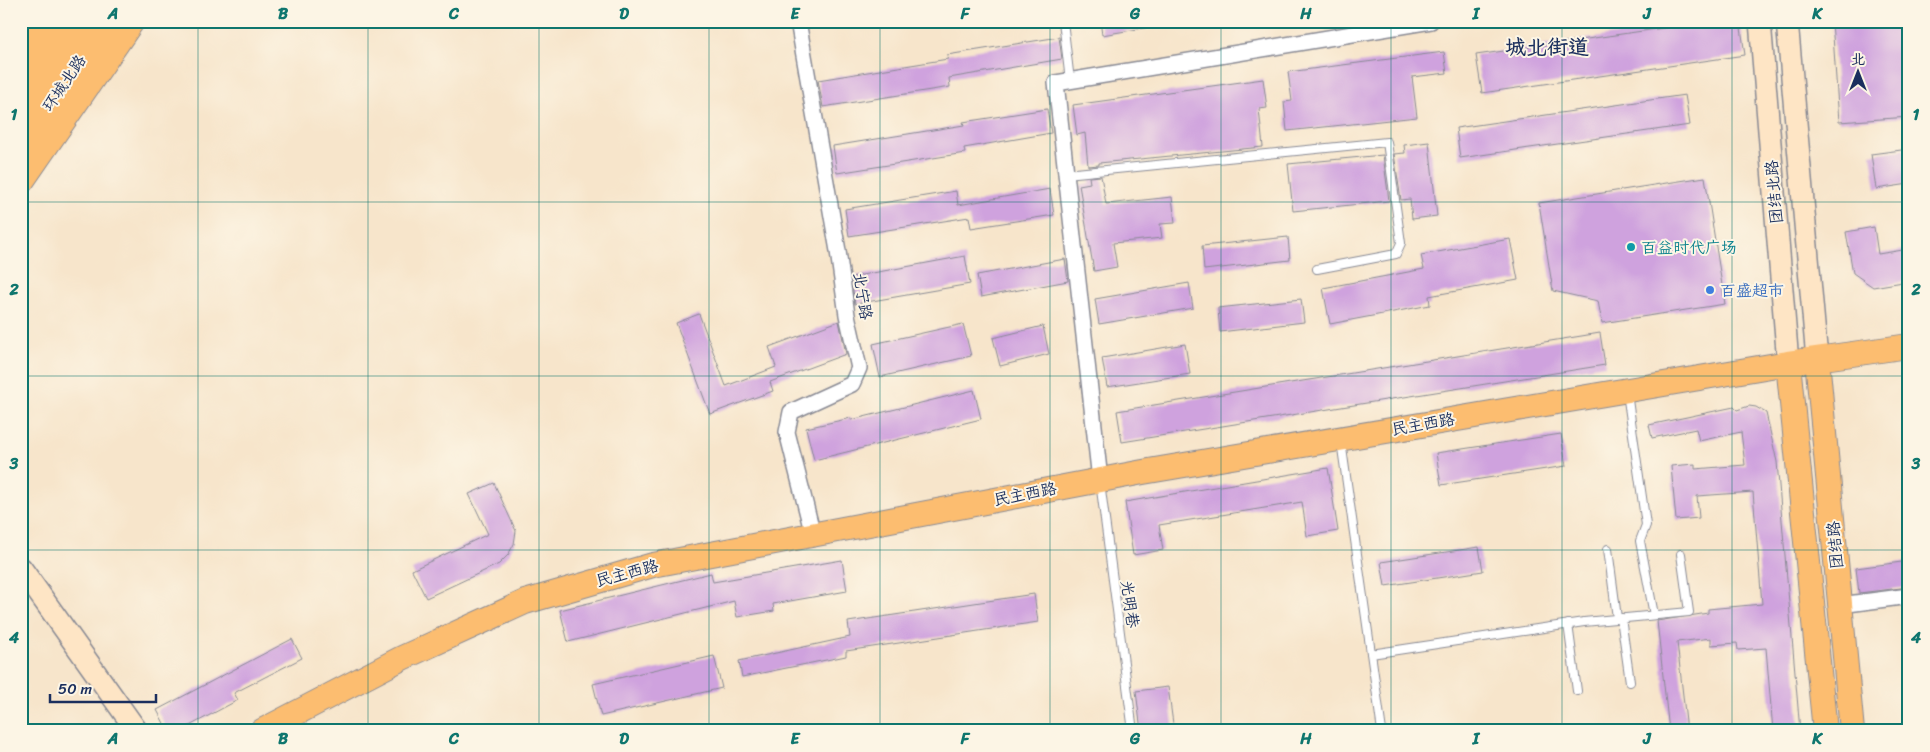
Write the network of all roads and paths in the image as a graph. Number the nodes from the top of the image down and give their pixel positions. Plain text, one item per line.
1 (48, 21) edge
2 (77, 21) edge
3 (107, 21) edge
4 (130, 21) edge
5 (798, 21) edge
6 (1063, 21) edge
7 (1431, 21) edge
8 (1760, 21) edge
9 (1787, 21) edge
10 (42, 72) edge
11 (1070, 81) junction
12 (21, 104) edge
13 (21, 146) edge
14 (1066, 174) junction
15 (21, 179) edge
16 (1317, 269) dead end
17 (1909, 346) edge
18 (1817, 359) junction
19 (1788, 363) junction
20 (1627, 390) junction
21 (1340, 438) junction
22 (1100, 480) junction
23 (812, 535) junction
24 (1608, 549) dead end
25 (1681, 554) dead end
26 (21, 568) edge
27 (1909, 596) edge
28 (1840, 606) junction
29 (1654, 615) junction
30 (1619, 618) junction
31 (1568, 624) junction
32 (1371, 654) junction
33 (1630, 682) dead end
34 (1578, 691) dead end
35 (137, 731) edge
36 (262, 731) edge
37 (1133, 731) edge
38 (1382, 731) edge
39 (1825, 731) edge
40 (1852, 731) edge

1 - 10 highway
2 - 10 highway, 环城北路
3 - 10 highway, 环城北路
4 - 15 highway
5 - 23 street, 北宁路
6 - 11 lane
7 - 11 street
8 - 19 main road, 团结北路
9 - 18 main road, 团结北路
10 - 12 highway, 环城北路
10 - 13 highway, 环城北路
11 - 14 street
14 - 16 lane
14 - 22 street
17 - 18 main road, 民主西路
18 - 19 main road, 民主西路
18 - 28 main road, 团结路
19 - 20 main road, 民主西路
19 - 39 main road, 团结路
20 - 21 main road, 民主西路
20 - 29 lane
21 - 22 main road, 民主西路
21 - 32 lane
22 - 23 main road, 民主西路
22 - 37 lane, 光明巷
23 - 36 main road, 民主西路
24 - 30 lane
25 - 29 lane
26 - 35 main road
27 - 28 street
28 - 40 main road, 团结路
29 - 30 lane
30 - 31 lane
30 - 33 lane
31 - 32 lane
31 - 34 lane
32 - 38 lane

